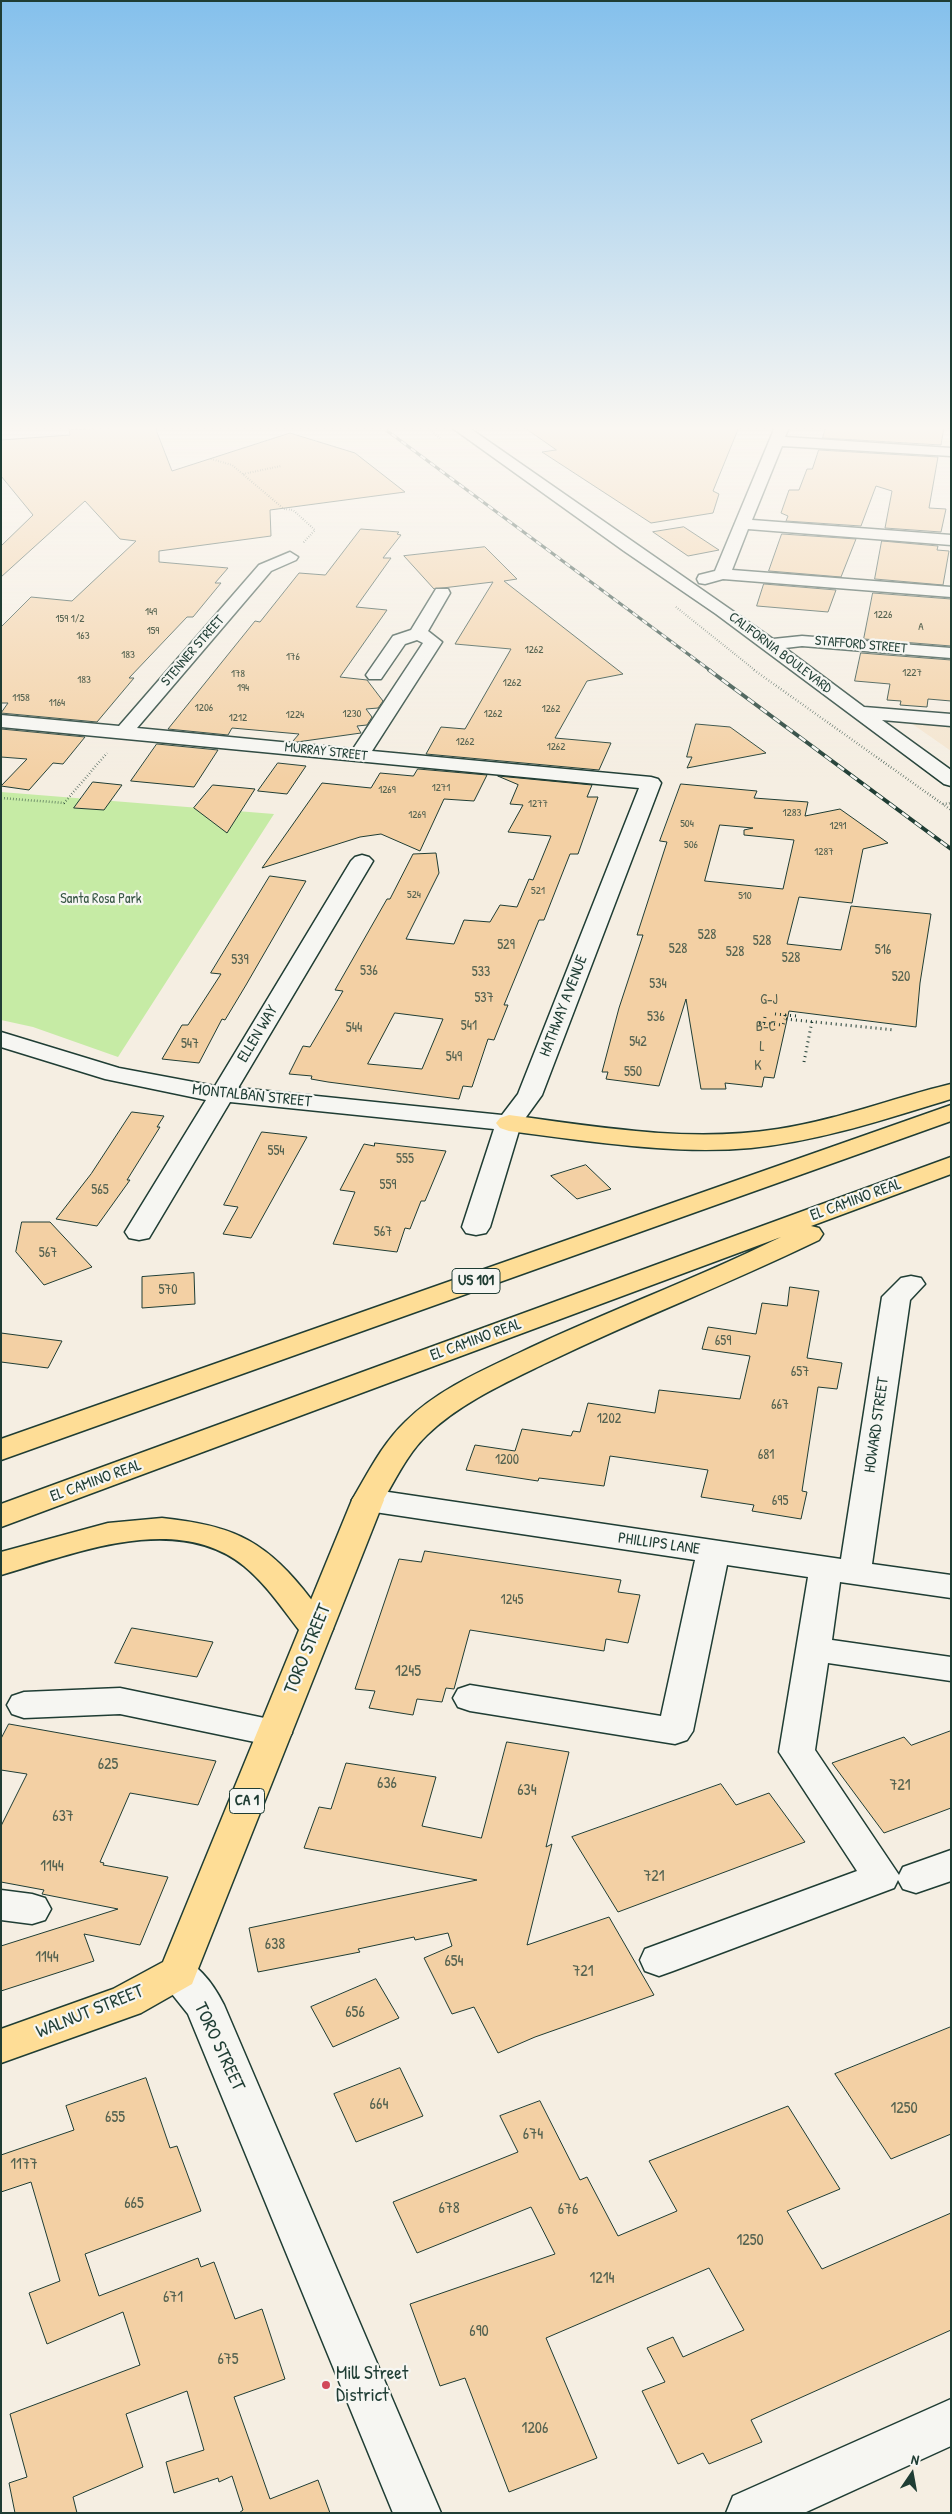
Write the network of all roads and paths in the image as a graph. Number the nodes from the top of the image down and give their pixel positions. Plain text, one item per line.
1 (302, 544) edge
2 (627, 544) edge
3 (735, 544) edge
4 (290, 557) joint
5 (724, 570) junction
6 (666, 571) junction
7 (684, 583) junction
8 (951, 592) edge
9 (442, 593) dead end
10 (672, 604) dead end
11 (419, 633) junction
12 (771, 645) junction
13 (951, 652) edge
14 (375, 675) dead end
15 (859, 712) junction
16 (951, 720) edge
17 (1, 721) edge
18 (124, 732) junction
19 (359, 755) junction
20 (951, 780) edge
21 (651, 783) joint
22 (1, 798) edge
23 (951, 803) edge
24 (942, 804) junction
25 (951, 810) edge
26 (362, 861) dead end
27 (775, 1014) dead end
28 (798, 1016) dead end
29 (765, 1017) dead end
30 (785, 1017) junction
31 (812, 1022) junction
32 (895, 1030) dead end
33 (1, 1039) edge
34 (804, 1062) dead end
35 (951, 1091) edge
36 (222, 1094) junction
37 (951, 1112) edge
38 (508, 1123) junction
39 (951, 1165) edge
40 (910, 1180) junction
41 (476, 1227) dead end
42 (140, 1232) dead end
43 (911, 1284) dead end
44 (1, 1450) edge
45 (368, 1500) junction
46 (1, 1516) edge
47 (713, 1552) junction
48 (1, 1564) edge
49 (840, 1570) junction
50 (951, 1587) edge
51 (316, 1629) junction
52 (813, 1649) junction
53 (949, 1669) dead end
54 (470, 1698) dead end
55 (24, 1705) dead end
56 (274, 1733) junction
57 (951, 1865) edge
58 (916, 1878) dead end
59 (659, 1960) dead end
60 (178, 1973) junction
61 (1, 2046) edge
62 (951, 2422) edge
63 (417, 2513) edge
64 (750, 2513) edge

1 - 4 path
2 - 6 street, CALIFORNIA BOULEVARD
3 - 5 street
4 - 18 street, STENNER STREET
5 - 6 street
5 - 7 street
5 - 8 street
6 - 7 street, CALIFORNIA BOULEVARD
7 - 12 street, CALIFORNIA BOULEVARD
9 - 11 street
10 - 24 path
11 - 14 street
11 - 19 street
12 - 13 street, STAFFORD STREET
12 - 15 street, CALIFORNIA BOULEVARD
15 - 16 street
15 - 20 street, CALIFORNIA BOULEVARD
17 - 18 street, MURRAY STREET
18 - 19 street, MURRAY STREET
18 - 22 path
19 - 21 street, MURRAY STREET
21 - 38 street, HATHWAY AVENUE
23 - 24 path
24 - 25 path
26 - 36 street, ELLEN WAY
27 - 30 path
28 - 30 path
29 - 30 path
30 - 31 path
31 - 32 path
31 - 34 path
33 - 36 street, MONTALBAN STREET
35 - 38 main road
36 - 38 street, MONTALBAN STREET
36 - 42 street, ELLEN WAY
37 - 44 main road, US 101
38 - 41 street, HATHWAY AVENUE
39 - 40 main road, EL CAMINO REAL
40 - 45 main road, TORO STREET
40 - 46 main road, EL CAMINO REAL
43 - 49 street, HOWARD STREET
45 - 47 street, PHILLIPS LANE
45 - 51 main road, TORO STREET
47 - 49 street, PHILLIPS LANE
47 - 54 street
48 - 51 main road
49 - 50 street, PHILLIPS LANE
49 - 52 street, HOWARD STREET
51 - 56 main road, TORO STREET / CA 1
52 - 53 street
52 - 59 street, HOWARD STREET
55 - 56 street
56 - 60 main road, TORO STREET / CA 1
57 - 58 street
60 - 61 main road, WALNUT STREET
60 - 63 street, TORO STREET
62 - 64 street

